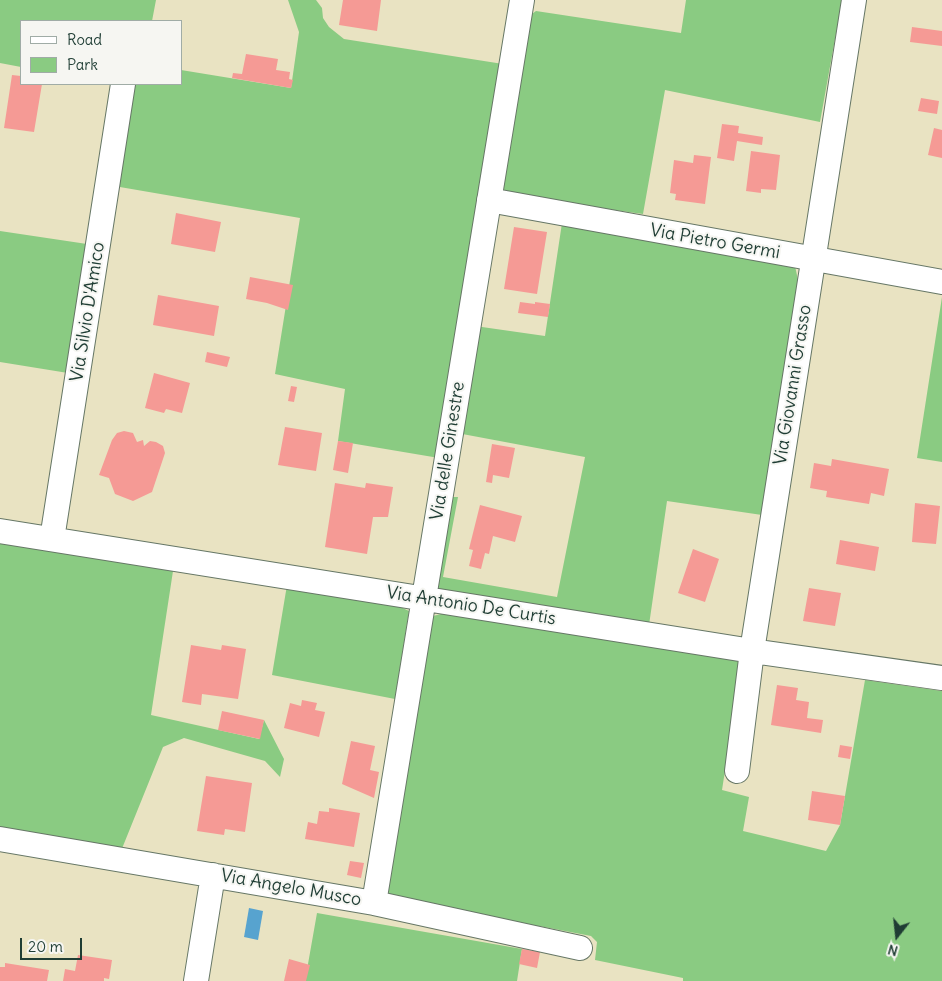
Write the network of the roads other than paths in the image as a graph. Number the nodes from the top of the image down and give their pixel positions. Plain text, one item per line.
1 (522, 0) edge
2 (854, 0) edge
3 (123, 85) edge
4 (489, 200) junction
5 (812, 260) junction
6 (942, 282) edge
7 (0, 531) edge
8 (52, 540) junction
9 (424, 598) junction
10 (752, 651) junction
11 (942, 678) edge
12 (737, 771) dead end
13 (0, 839) edge
14 (214, 875) junction
15 (374, 903) junction
16 (580, 948) dead end
17 (196, 981) edge

1 - 4 street, Via delle Ginestre
2 - 5 street, Via Giovanni Grasso
3 - 8 street, Via Silvio D'Amico
4 - 5 street, Via Pietro Germi
4 - 9 street, Via delle Ginestre
5 - 6 street, Via Pietro Germi
5 - 10 street, Via Giovanni Grasso
7 - 8 street, Via Antonio De Curtis
8 - 9 street, Via Antonio De Curtis
9 - 10 street, Via Antonio De Curtis
9 - 15 street, Via delle Ginestre
10 - 11 street, Via Antonio De Curtis
10 - 12 street, Via Giovanni Grasso
13 - 14 street, Via Angelo Musco
14 - 15 street, Via Angelo Musco
14 - 17 street
15 - 16 street, Via Angelo Musco

